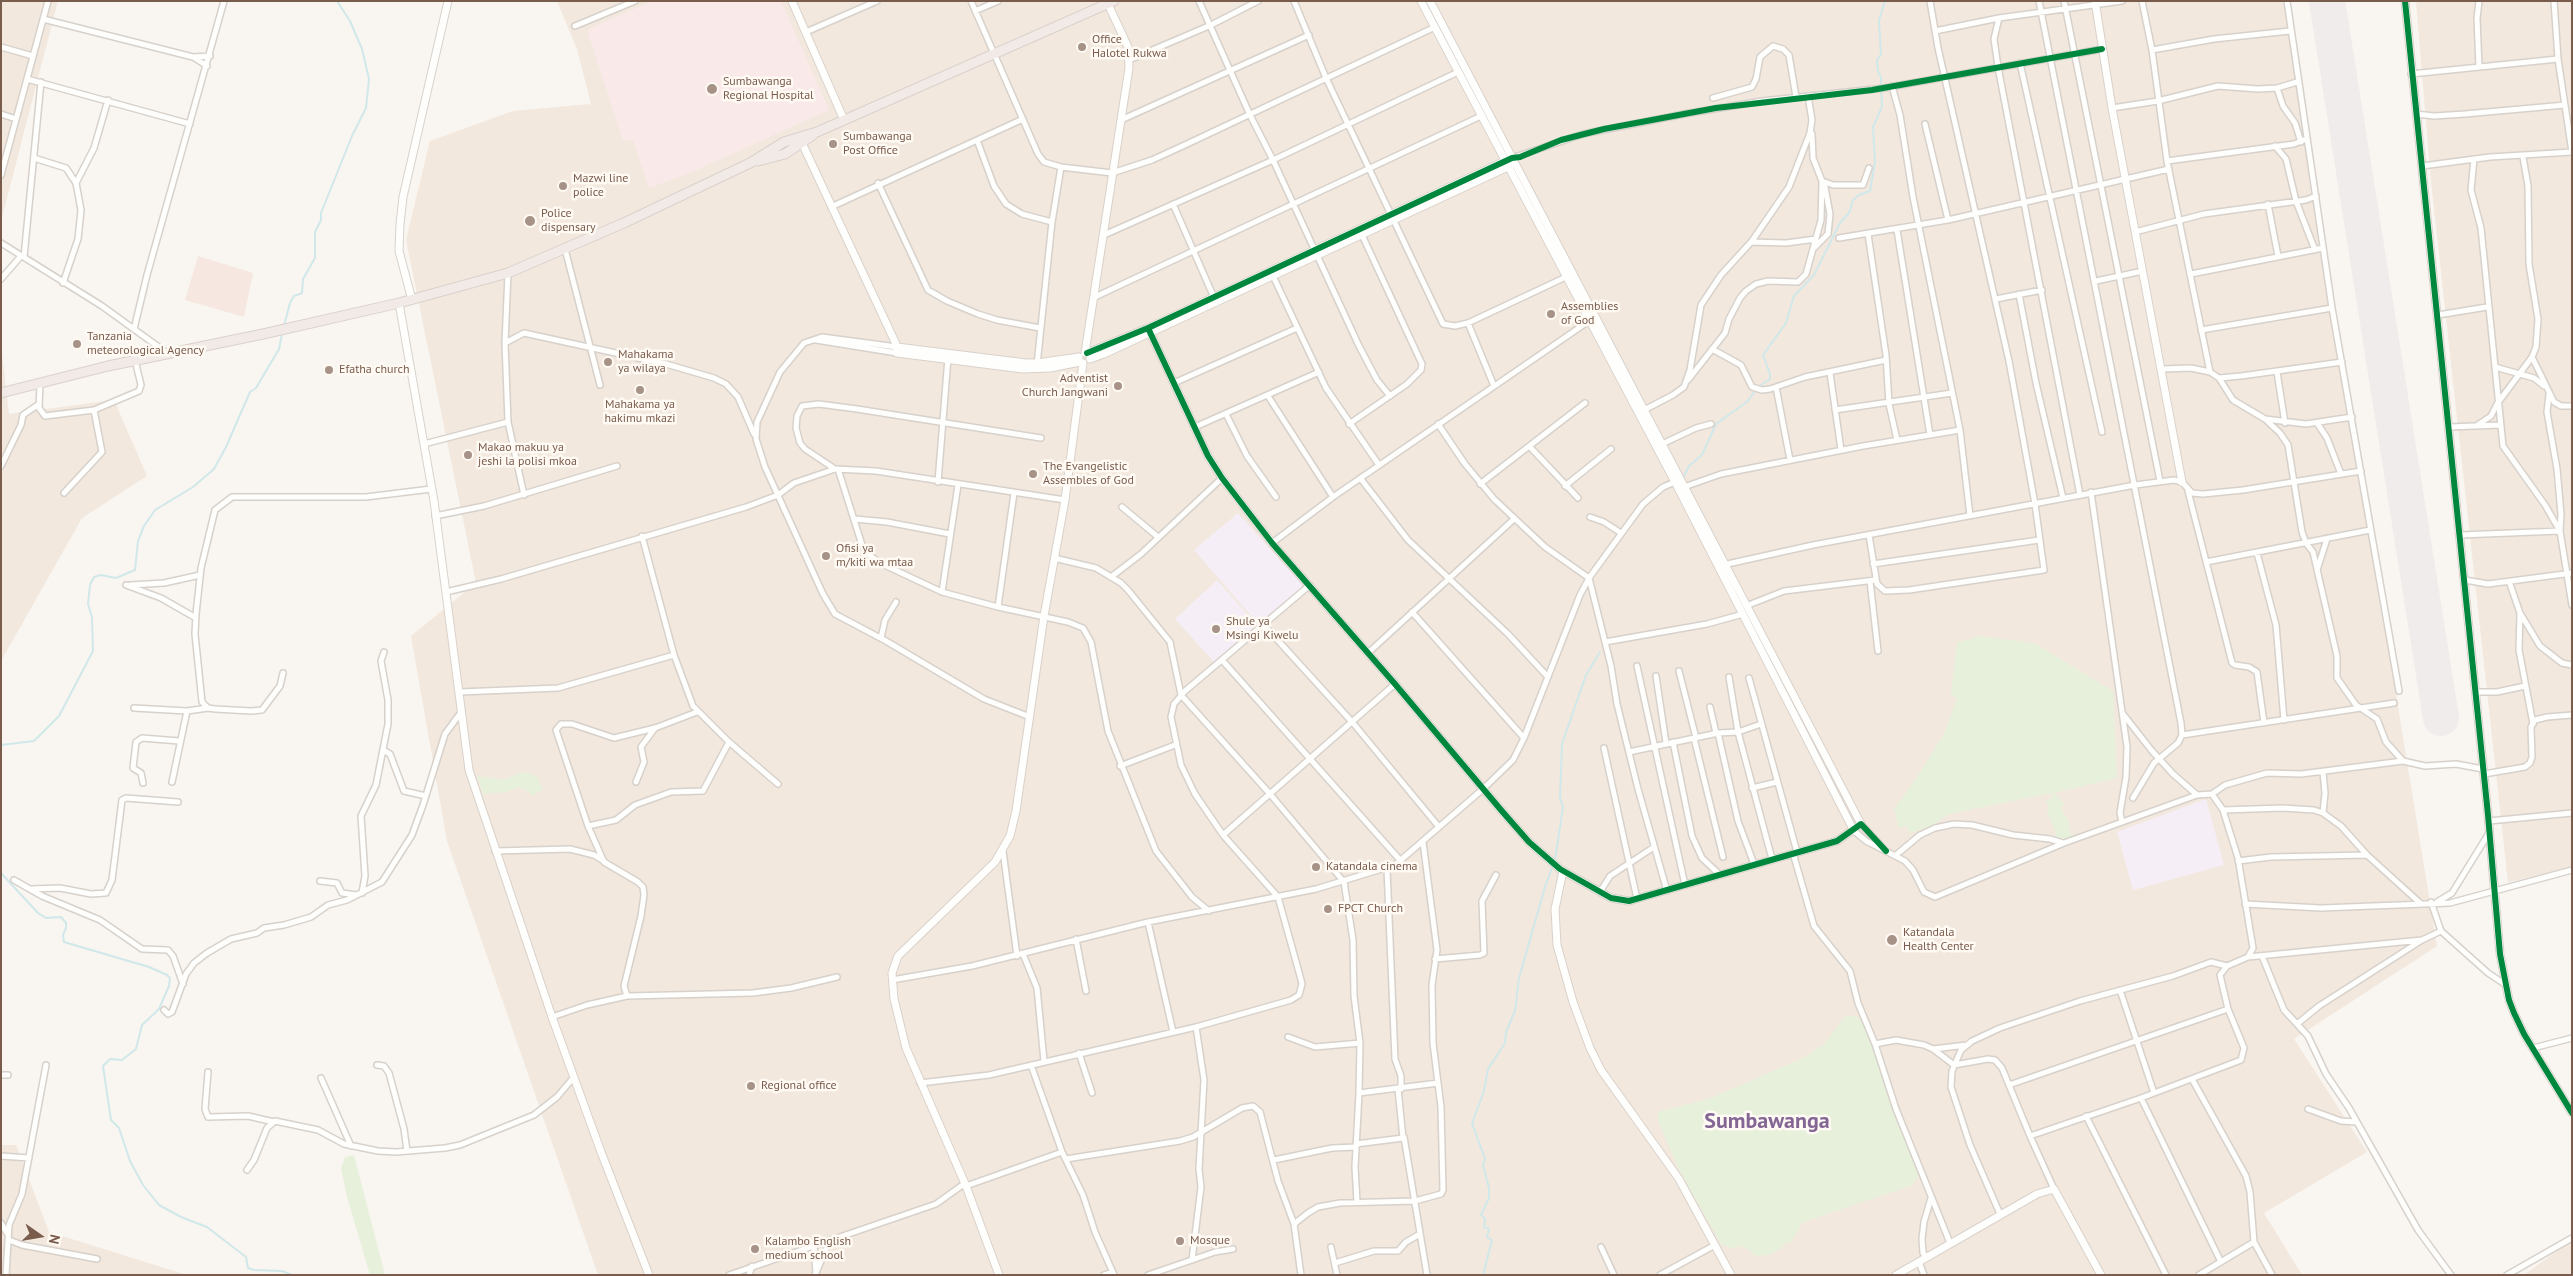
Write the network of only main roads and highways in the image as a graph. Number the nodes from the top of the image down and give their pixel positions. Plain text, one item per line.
1 (1111, 3) edge
2 (817, 132) junction
3 (788, 141) junction
4 (778, 145) junction
5 (792, 150) junction
6 (783, 155) junction
7 (750, 164) junction
8 (2, 390) edge

1 - 2 highway
2 - 3 highway
2 - 5 highway
3 - 4 highway
3 - 5 highway
4 - 6 highway
4 - 7 highway
5 - 6 highway
6 - 7 highway
7 - 8 highway

